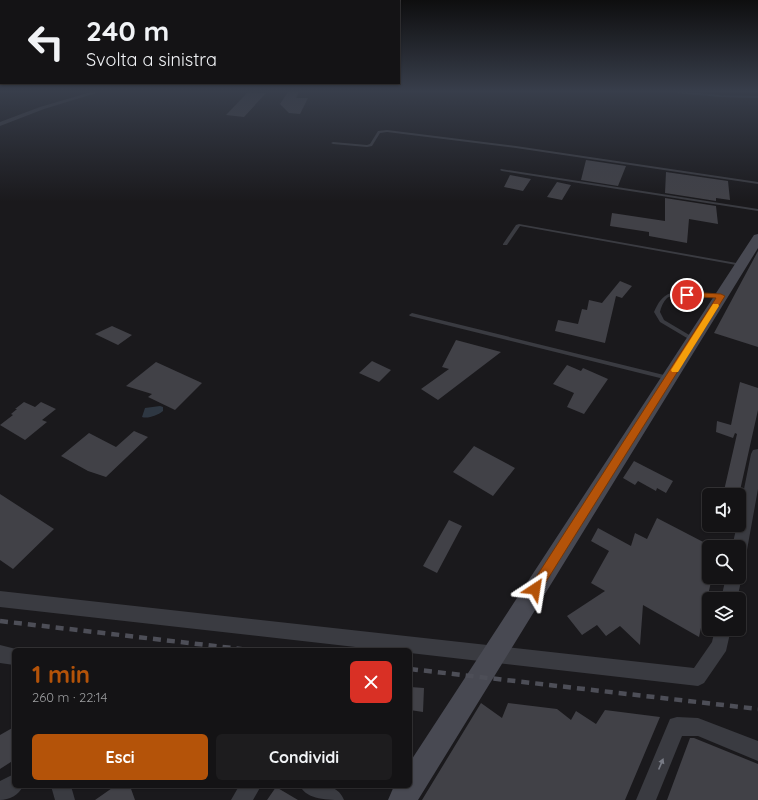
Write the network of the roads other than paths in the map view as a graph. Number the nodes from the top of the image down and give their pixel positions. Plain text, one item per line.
1 (333, 143) dead end
2 (502, 170) dead end
3 (758, 183) edge
4 (758, 210) edge
5 (758, 238) edge
6 (505, 244) dead end
7 (742, 264) junction
8 (721, 296) junction
9 (412, 316) dead end
10 (694, 340) junction
11 (670, 379) junction
12 (758, 454) edge
13 (741, 540) edge
14 (0, 599) edge
15 (722, 636) edge
16 (0, 654) edge
17 (493, 655) junction
18 (12, 656) edge
19 (758, 751) edge
20 (412, 784) edge
21 (12, 785) edge
22 (62, 788) edge
23 (251, 788) edge
24 (313, 788) edge
25 (410, 788) edge
26 (0, 793) edge
27 (65, 800) edge
28 (242, 800) edge
29 (334, 800) edge
30 (402, 800) edge
31 (646, 800) edge

1 - 3 lane
2 - 4 lane
5 - 7 street
6 - 7 lane
7 - 8 street
8 - 10 street
8 - 10 lane
9 - 11 lane
10 - 11 street
11 - 17 street
12 - 13 street
14 - 17 street
15 - 17 street
16 - 18 street
17 - 20 street
31 -> 19 street
21 - 26 street
22 - 27 street
23 - 28 street
24 - 29 street
25 - 30 street

